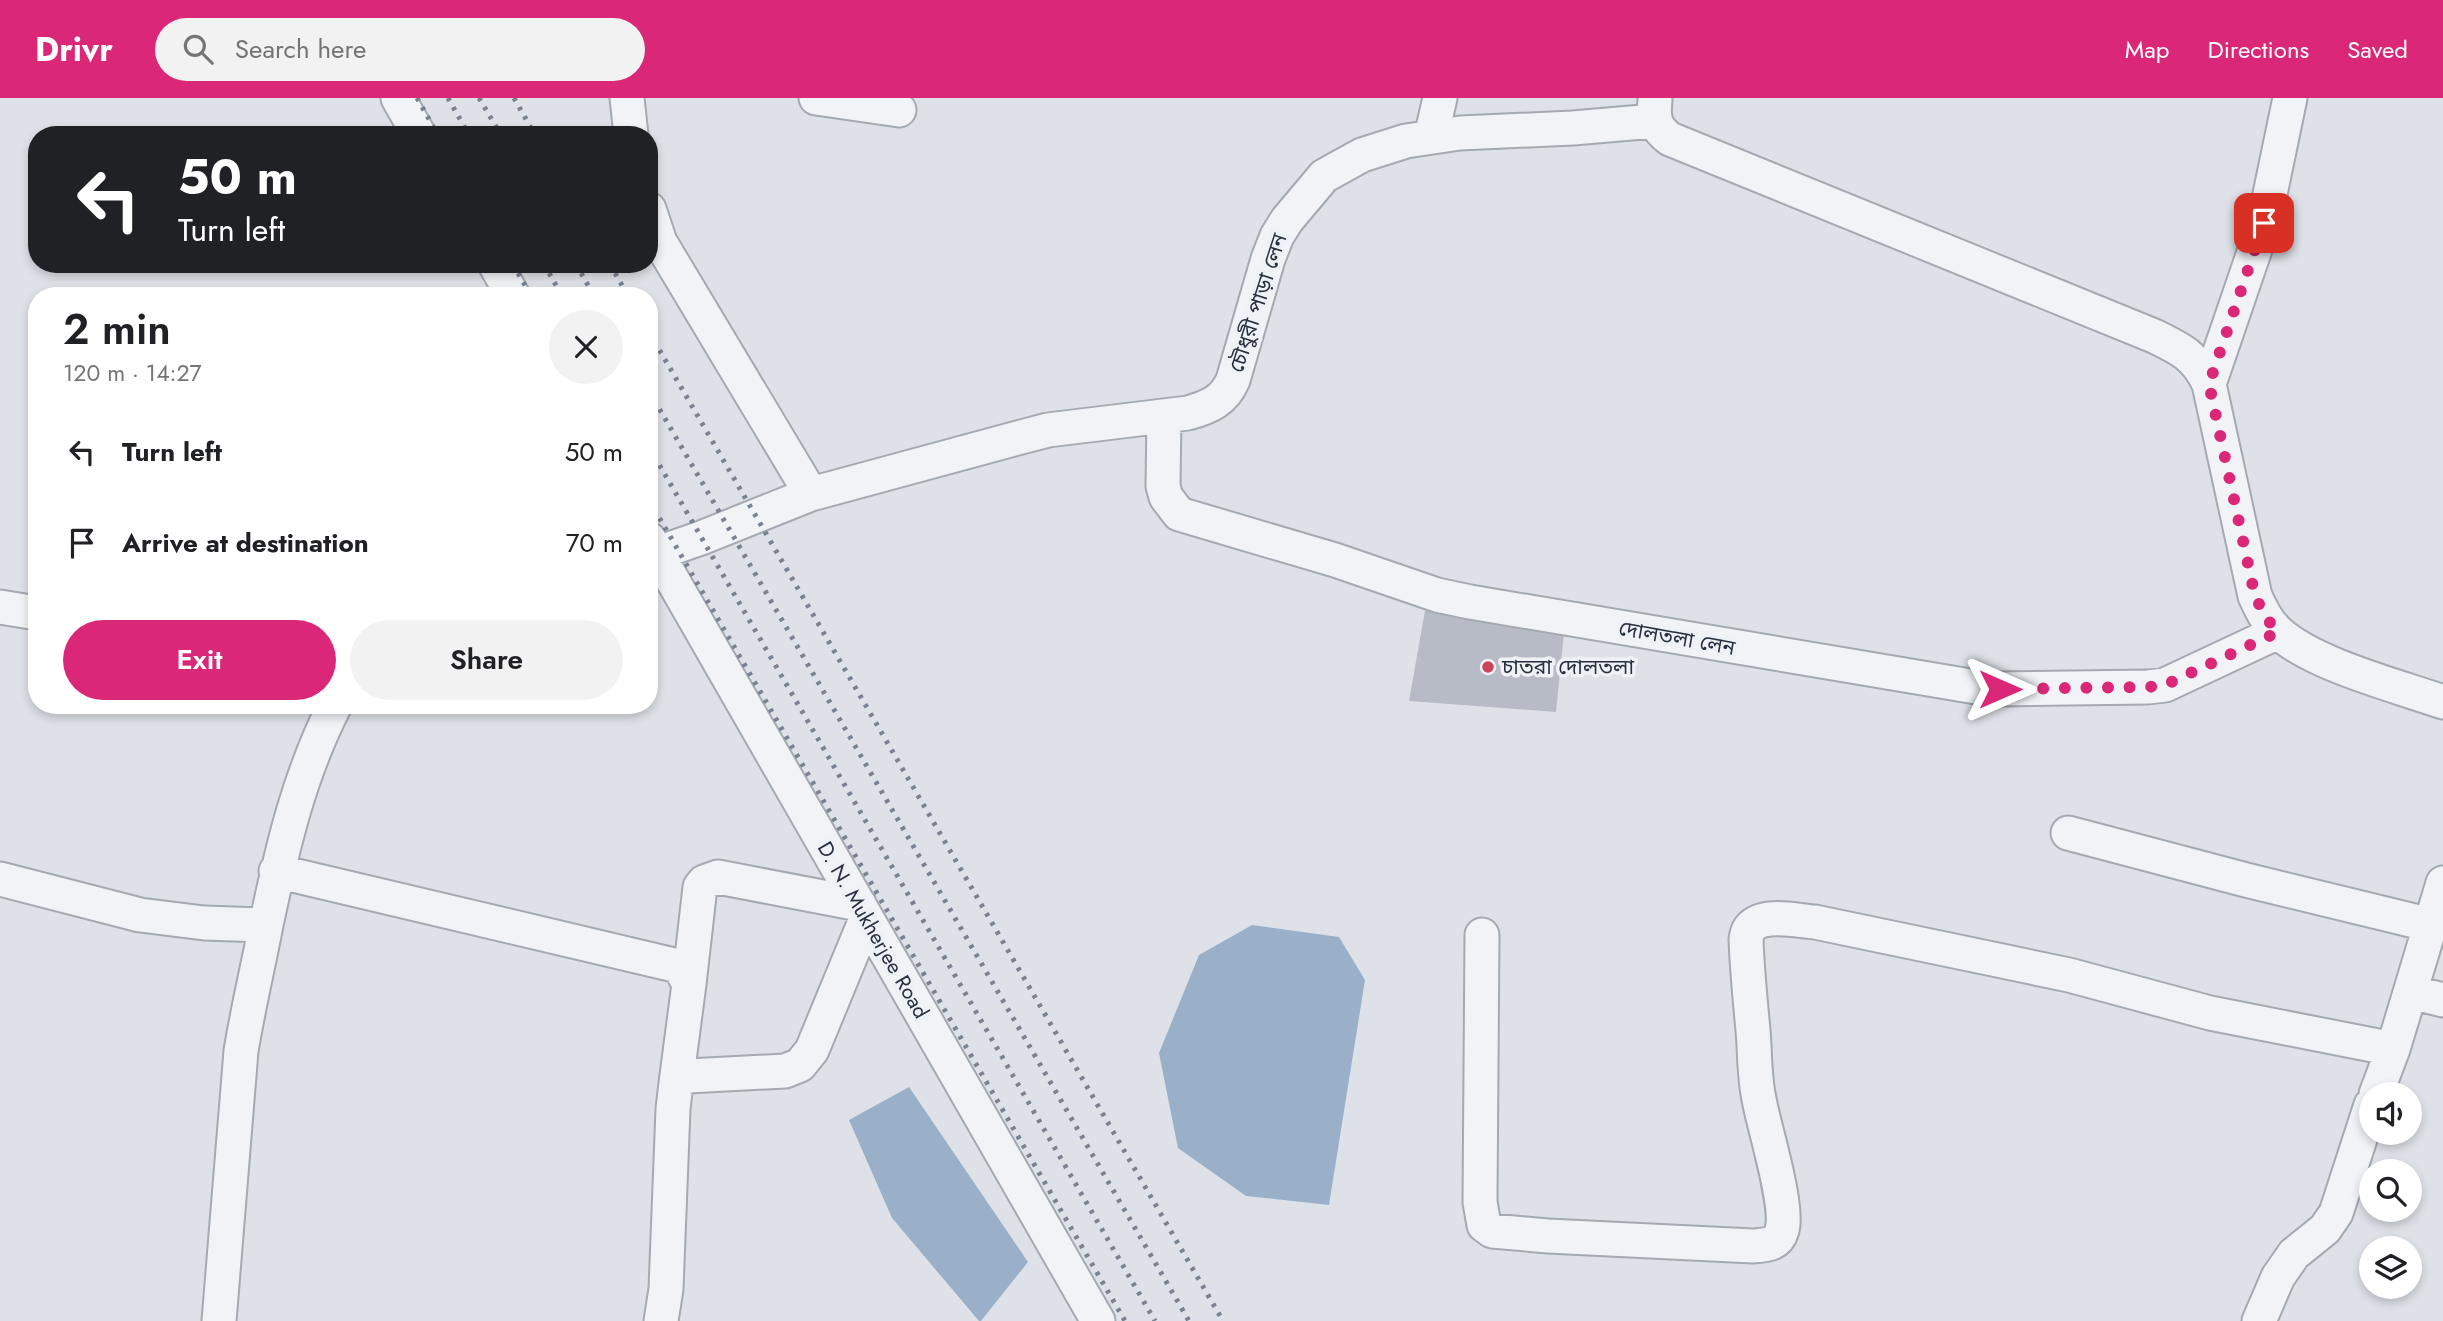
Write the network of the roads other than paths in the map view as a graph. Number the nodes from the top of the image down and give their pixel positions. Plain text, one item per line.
1 (398, 98) edge
2 (627, 98) edge
3 (816, 98) edge
4 (1440, 98) edge
5 (2290, 98) edge
6 (1655, 109) edge
7 (899, 110) dead end
8 (414, 126) edge
9 (630, 126) edge
10 (1431, 137) junction
11 (658, 236) edge
12 (2209, 384) junction
13 (1164, 416) junction
14 (811, 494) junction
15 (658, 547) edge
16 (658, 559) edge
17 (0, 607) edge
18 (28, 612) edge
19 (2278, 632) junction
20 (2443, 702) edge
21 (330, 714) edge
22 (2068, 833) dead end
23 (276, 871) junction
24 (0, 879) edge
25 (2443, 883) edge
26 (863, 912) junction
27 (266, 925) junction
28 (2431, 925) junction
29 (1482, 935) dead end
30 (689, 984) junction
31 (2411, 992) junction
32 (2443, 1000) edge
33 (2393, 1049) junction
34 (2381, 1082) edge
35 (676, 1083) junction
36 (2359, 1142) edge
37 (219, 1321) edge
38 (661, 1321) edge
39 (1098, 1321) edge
40 (2259, 1321) edge

1 - 8 street
2 - 9 street
3 - 7 street
4 - 10 street
5 - 12 street
6 - 10 street, চৌধুরী পাড়া লেন
6 - 12 street
10 - 13 street, চৌধুরী পাড়া লেন
11 - 14 street
12 - 19 street
13 - 14 street, চৌধুরী পাড়া লেন
13 - 19 street, দোলতলা লেন
14 - 15 street, চৌধুরী পাড়া লেন
16 - 26 street, D. N. Mukherjee Road
17 - 18 street
19 - 20 street
21 - 23 street
22 - 28 street
23 - 27 street
23 - 30 street
24 - 27 street
25 - 28 street
26 - 30 street
26 - 35 street
26 - 39 street, D. N. Mukherjee Road
27 - 37 street
28 - 31 street
29 - 33 street
30 - 35 street
31 - 32 street
31 - 33 street
33 - 34 street
35 - 38 street
36 - 40 street

